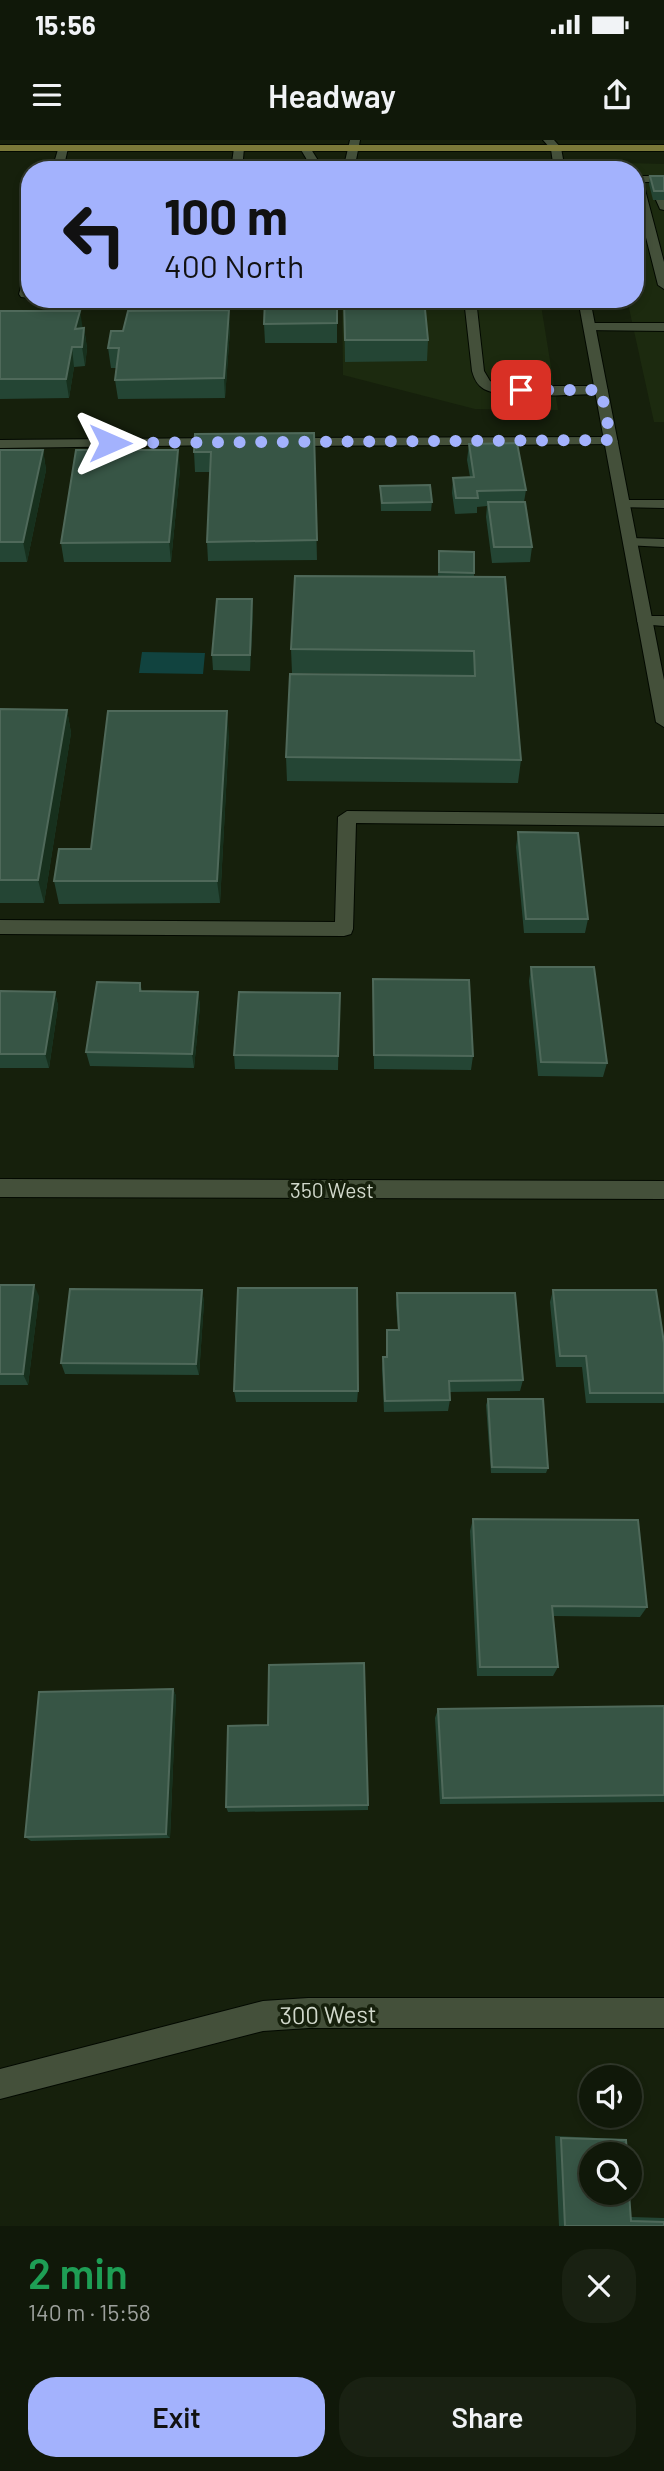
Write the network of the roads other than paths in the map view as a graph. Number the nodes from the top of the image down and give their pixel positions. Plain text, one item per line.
1 (555, 143) edge
2 (355, 144) edge
3 (0, 148) edge
4 (63, 148) junction
5 (239, 148) junction
6 (305, 148) junction
7 (664, 148) edge
8 (59, 161) edge
9 (237, 161) edge
10 (313, 161) edge
11 (350, 161) edge
12 (558, 161) edge
13 (644, 205) edge
14 (663, 205) edge
15 (645, 209) junction
16 (664, 285) edge
17 (471, 308) edge
18 (586, 308) edge
19 (589, 327) junction
20 (664, 327) edge
21 (601, 390) junction
22 (611, 440) junction
23 (234, 442) edge
24 (275, 442) edge
25 (0, 444) edge
26 (622, 504) junction
27 (664, 504) edge
28 (630, 542) junction
29 (664, 543) edge
30 (645, 621) junction
31 (664, 621) edge
32 (660, 684) edge
33 (663, 716) edge
34 (664, 820) edge
35 (0, 928) edge
36 (0, 1188) edge
37 (664, 1190) edge
38 (664, 2013) edge
39 (0, 2084) edge

1 - 2 main road
1 - 7 main road
1 - 12 main road
2 - 6 main road
2 - 11 main road
3 - 4 main road
4 - 5 main road
4 - 8 main road
5 - 6 main road
5 - 9 main road
6 - 10 main road
13 - 15 main road
14 - 15 main road
15 - 16 main road
17 - 21 main road
18 - 19 main road
19 - 20 main road
19 - 21 main road
21 - 22 main road
22 - 24 main road
22 - 26 main road
23 - 25 main road
26 - 27 main road
26 - 28 main road
28 - 29 main road
28 - 30 main road
30 - 31 main road
30 - 32 main road
32 - 33 main road
34 - 35 main road
36 - 37 main road, 350 West
38 - 39 main road, 300 West

